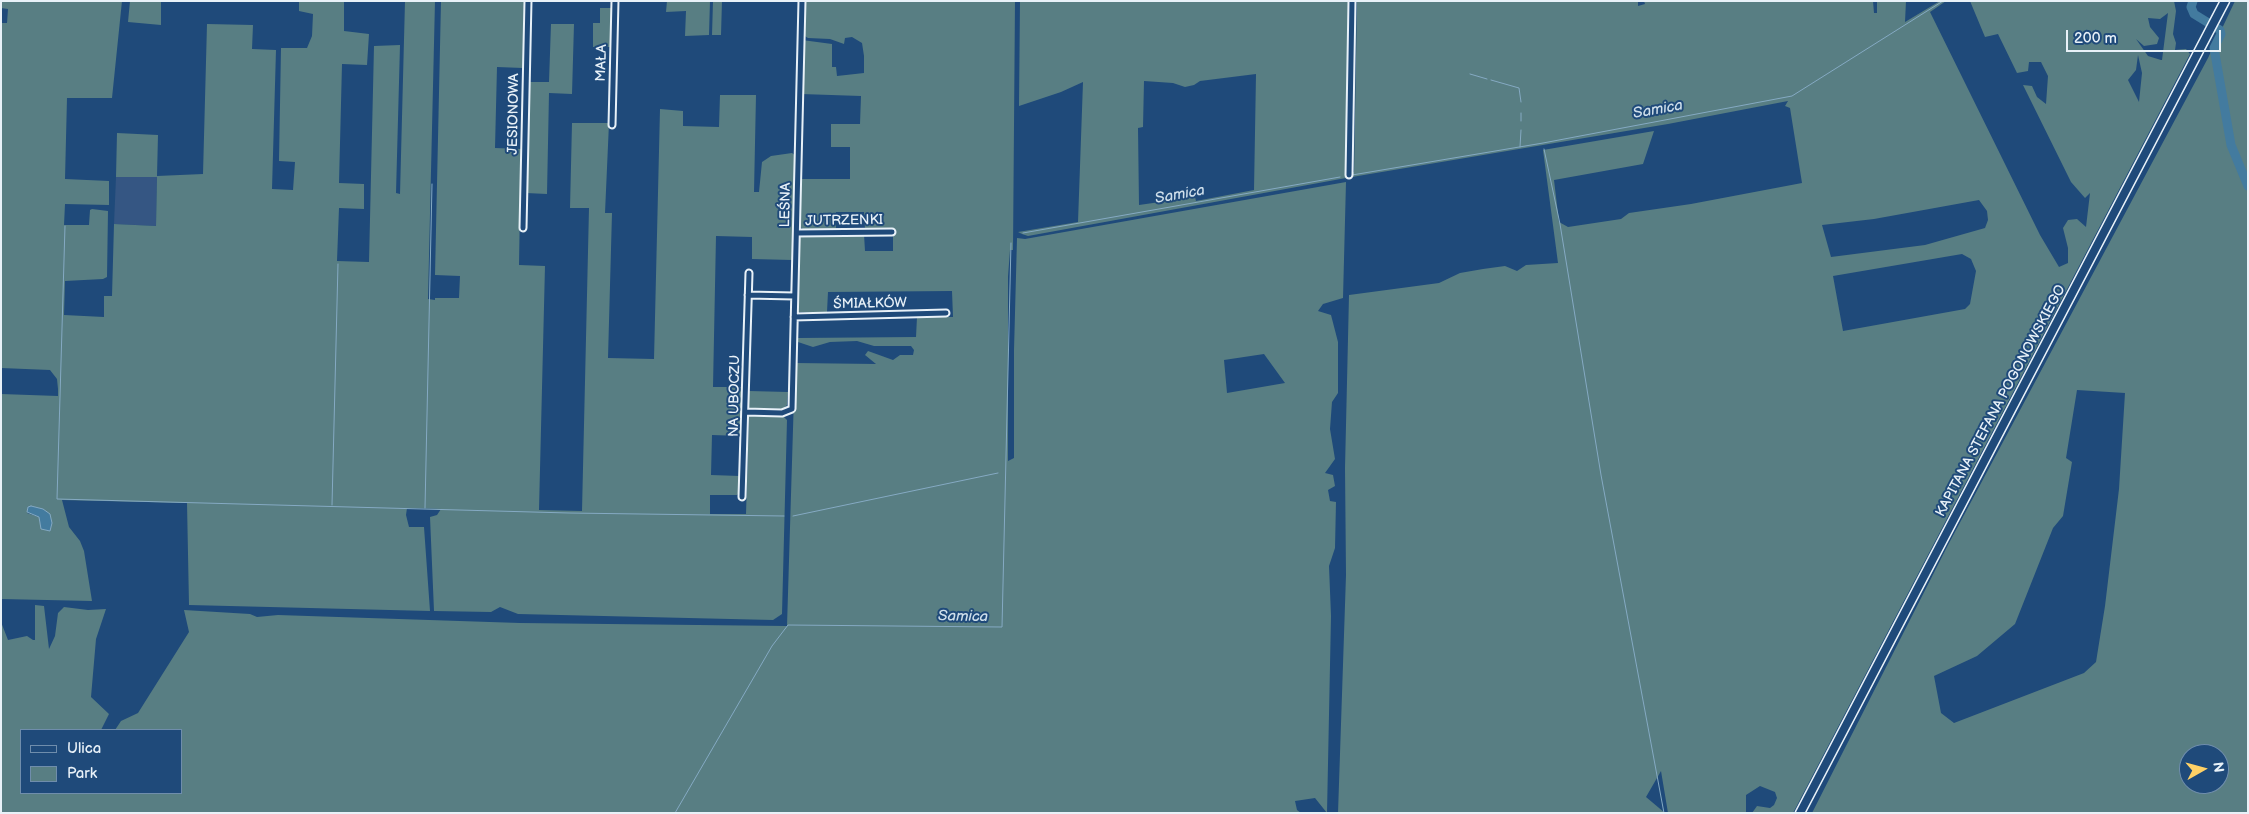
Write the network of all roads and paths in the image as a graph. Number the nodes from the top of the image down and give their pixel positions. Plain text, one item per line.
1 (528, 1) edge
2 (615, 1) edge
3 (802, 1) edge
4 (1352, 1) edge
5 (2224, 1) edge
6 (612, 125) dead end
7 (1349, 175) dead end
8 (523, 228) dead end
9 (892, 232) dead end
10 (797, 233) junction
11 (749, 273) dead end
12 (748, 295) junction
13 (794, 296) junction
14 (946, 313) dead end
15 (794, 316) junction
16 (746, 412) junction
17 (742, 497) dead end
18 (1800, 813) edge

1 - 8 street, JESIONOWA
2 - 6 street, MAŁA
3 - 10 street, LEŚNA
4 - 7 street
5 - 18 main road, KAPITANA STEFANA POGONOWSKIEGO
9 - 10 street, JUTRZENKI
10 - 13 street, LEŚNA
11 - 12 street, NA UBOCZU
12 - 13 street
12 - 16 street, NA UBOCZU
13 - 15 street, LEŚNA
14 - 15 street, ŚMIAŁKÓW
15 - 16 street, LEŚNA
16 - 17 street, NA UBOCZU

